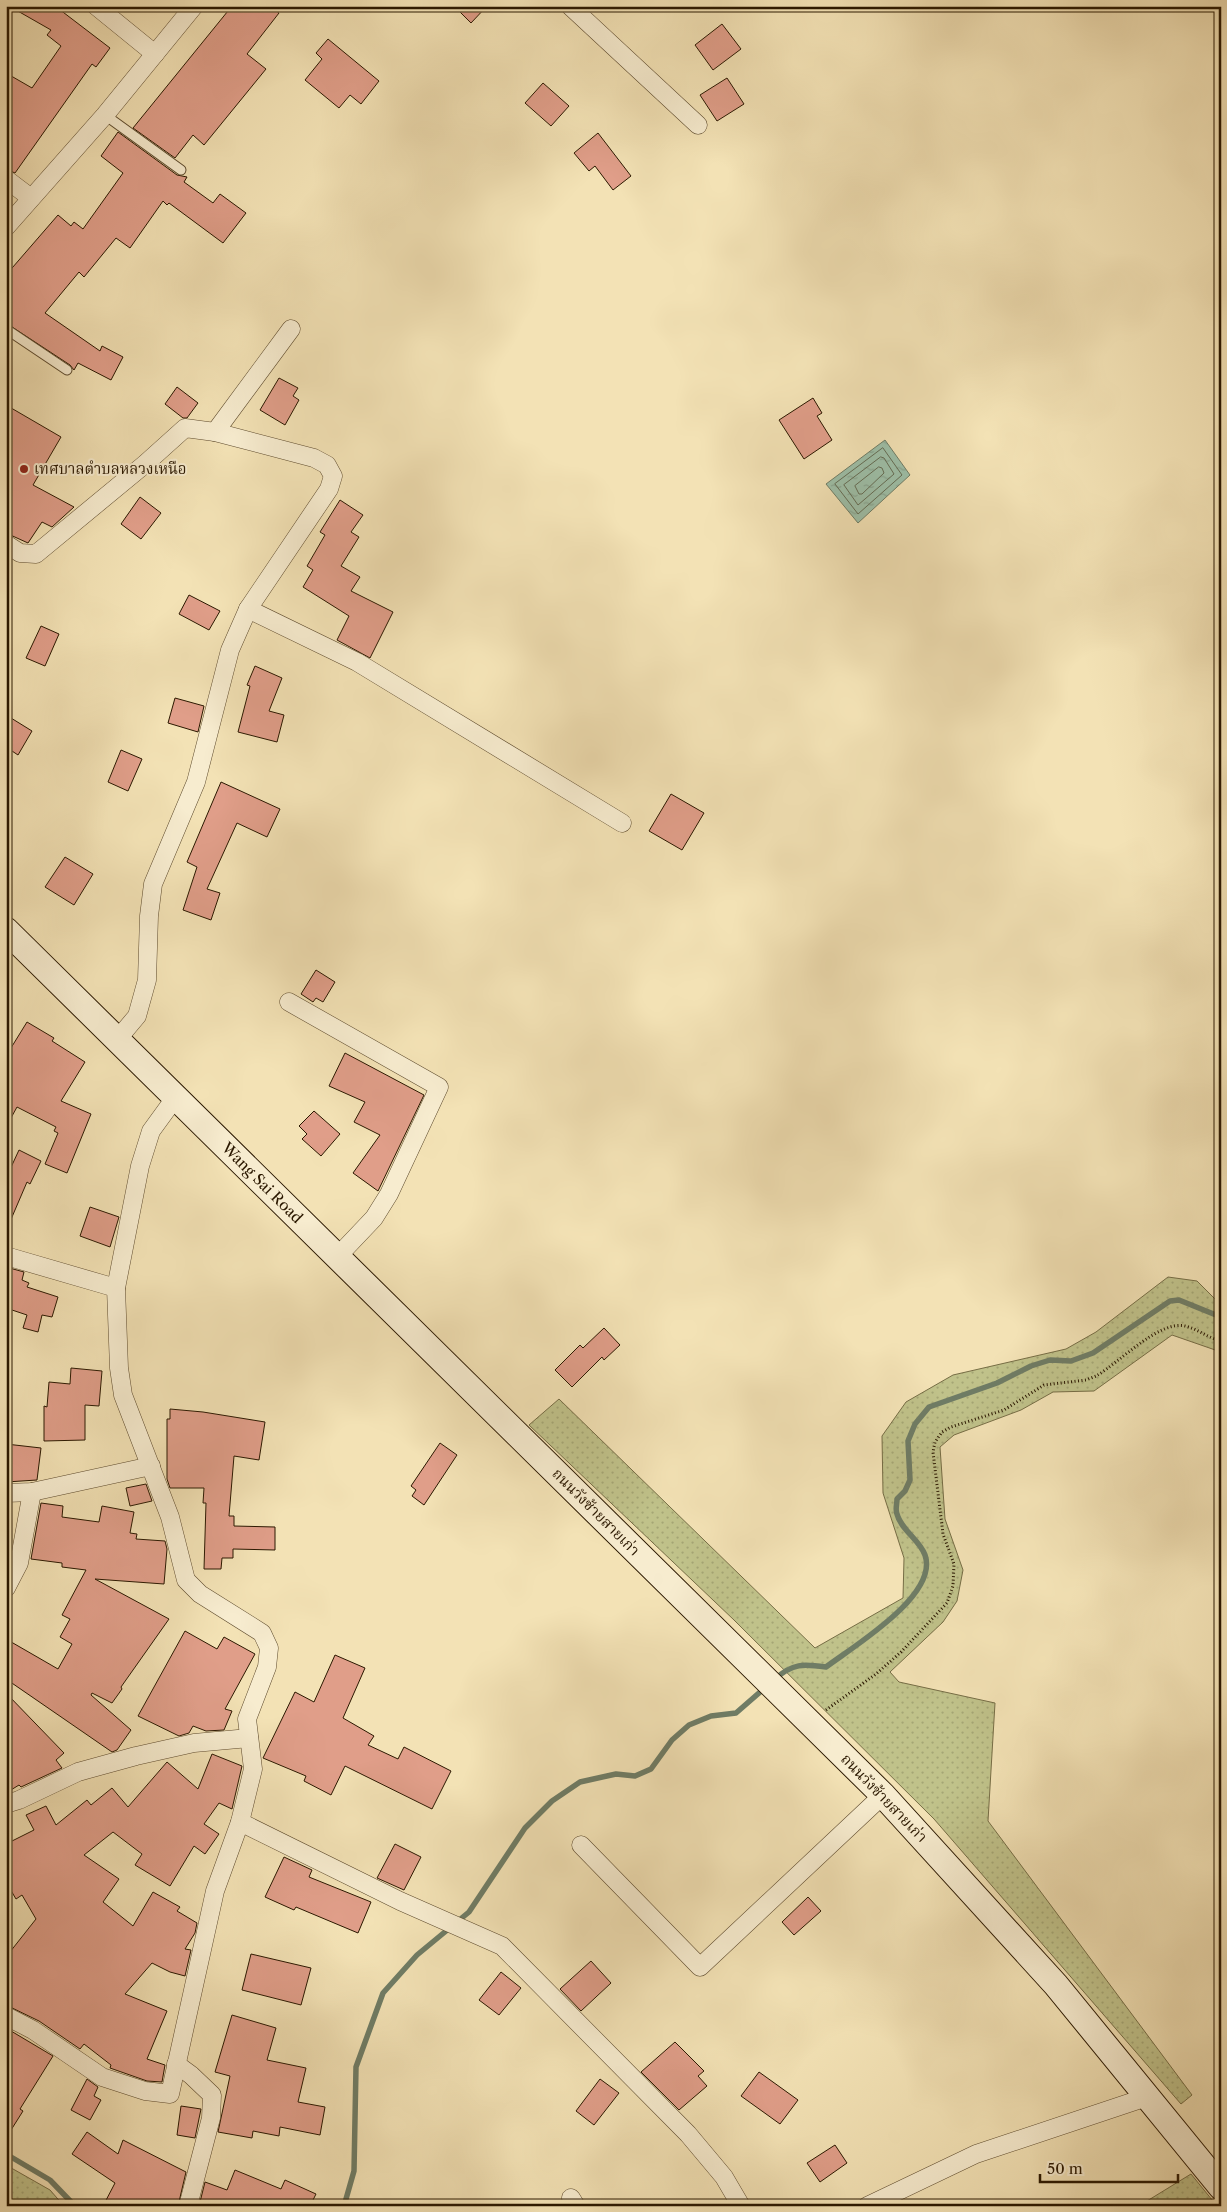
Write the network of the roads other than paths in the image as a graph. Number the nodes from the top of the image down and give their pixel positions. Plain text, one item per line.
1 (96, 6) edge
2 (194, 6) edge
3 (570, 6) edge
4 (155, 54) junction
5 (105, 115) junction
6 (698, 125) dead end
7 (181, 170) dead end
8 (6, 179) edge
9 (31, 198) junction
10 (6, 227) edge
11 (6, 329) edge
12 (292, 329) dead end
13 (67, 370) dead end
14 (215, 432) junction
15 (6, 544) edge
16 (248, 609) junction
17 (622, 823) dead end
18 (6, 930) edge
19 (289, 1002) dead end
20 (116, 1040) junction
21 (175, 1098) junction
22 (6, 1256) edge
23 (337, 1257) junction
24 (116, 1288) junction
25 (518, 1435) joint
26 (151, 1466) junction
27 (32, 1492) junction
28 (6, 1493) edge
29 (6, 1588) edge
30 (249, 1738) junction
31 (883, 1795) junction
32 (6, 1804) edge
33 (240, 1822) junction
34 (581, 1845) dead end
35 (6, 2016) edge
36 (176, 2064) junction
37 (1147, 2097) junction
38 (1221, 2187) edge
39 (188, 2206) edge
40 (741, 2206) edge
41 (868, 2206) edge

1 - 4 street
2 - 4 street
3 - 6 street
4 - 5 street
5 - 7 lane
5 - 9 street
8 - 9 street
9 - 10 street
11 - 13 lane
12 - 14 street
14 - 15 street
14 - 16 street
16 - 17 street
16 - 20 street
18 - 20 main road, Wang Sai Road
19 - 23 street
20 - 21 main road, Wang Sai Road
21 - 23 main road, Wang Sai Road
21 - 24 street
22 - 24 street
23 - 25 main road, Wang Sai Road
24 - 26 street
25 - 31 main road, ถนนวังซ้ายสายเก่า
26 - 27 street
26 - 30 street
27 - 28 street
27 - 29 street
30 - 32 street
30 - 33 street
31 - 34 street
31 - 37 main road, ถนนวังซ้ายสายเก่า
33 - 36 street
33 - 40 street
35 - 36 street
36 - 39 street
37 - 38 main road, ถนนวังซ้ายสายเก่า
37 - 41 street

